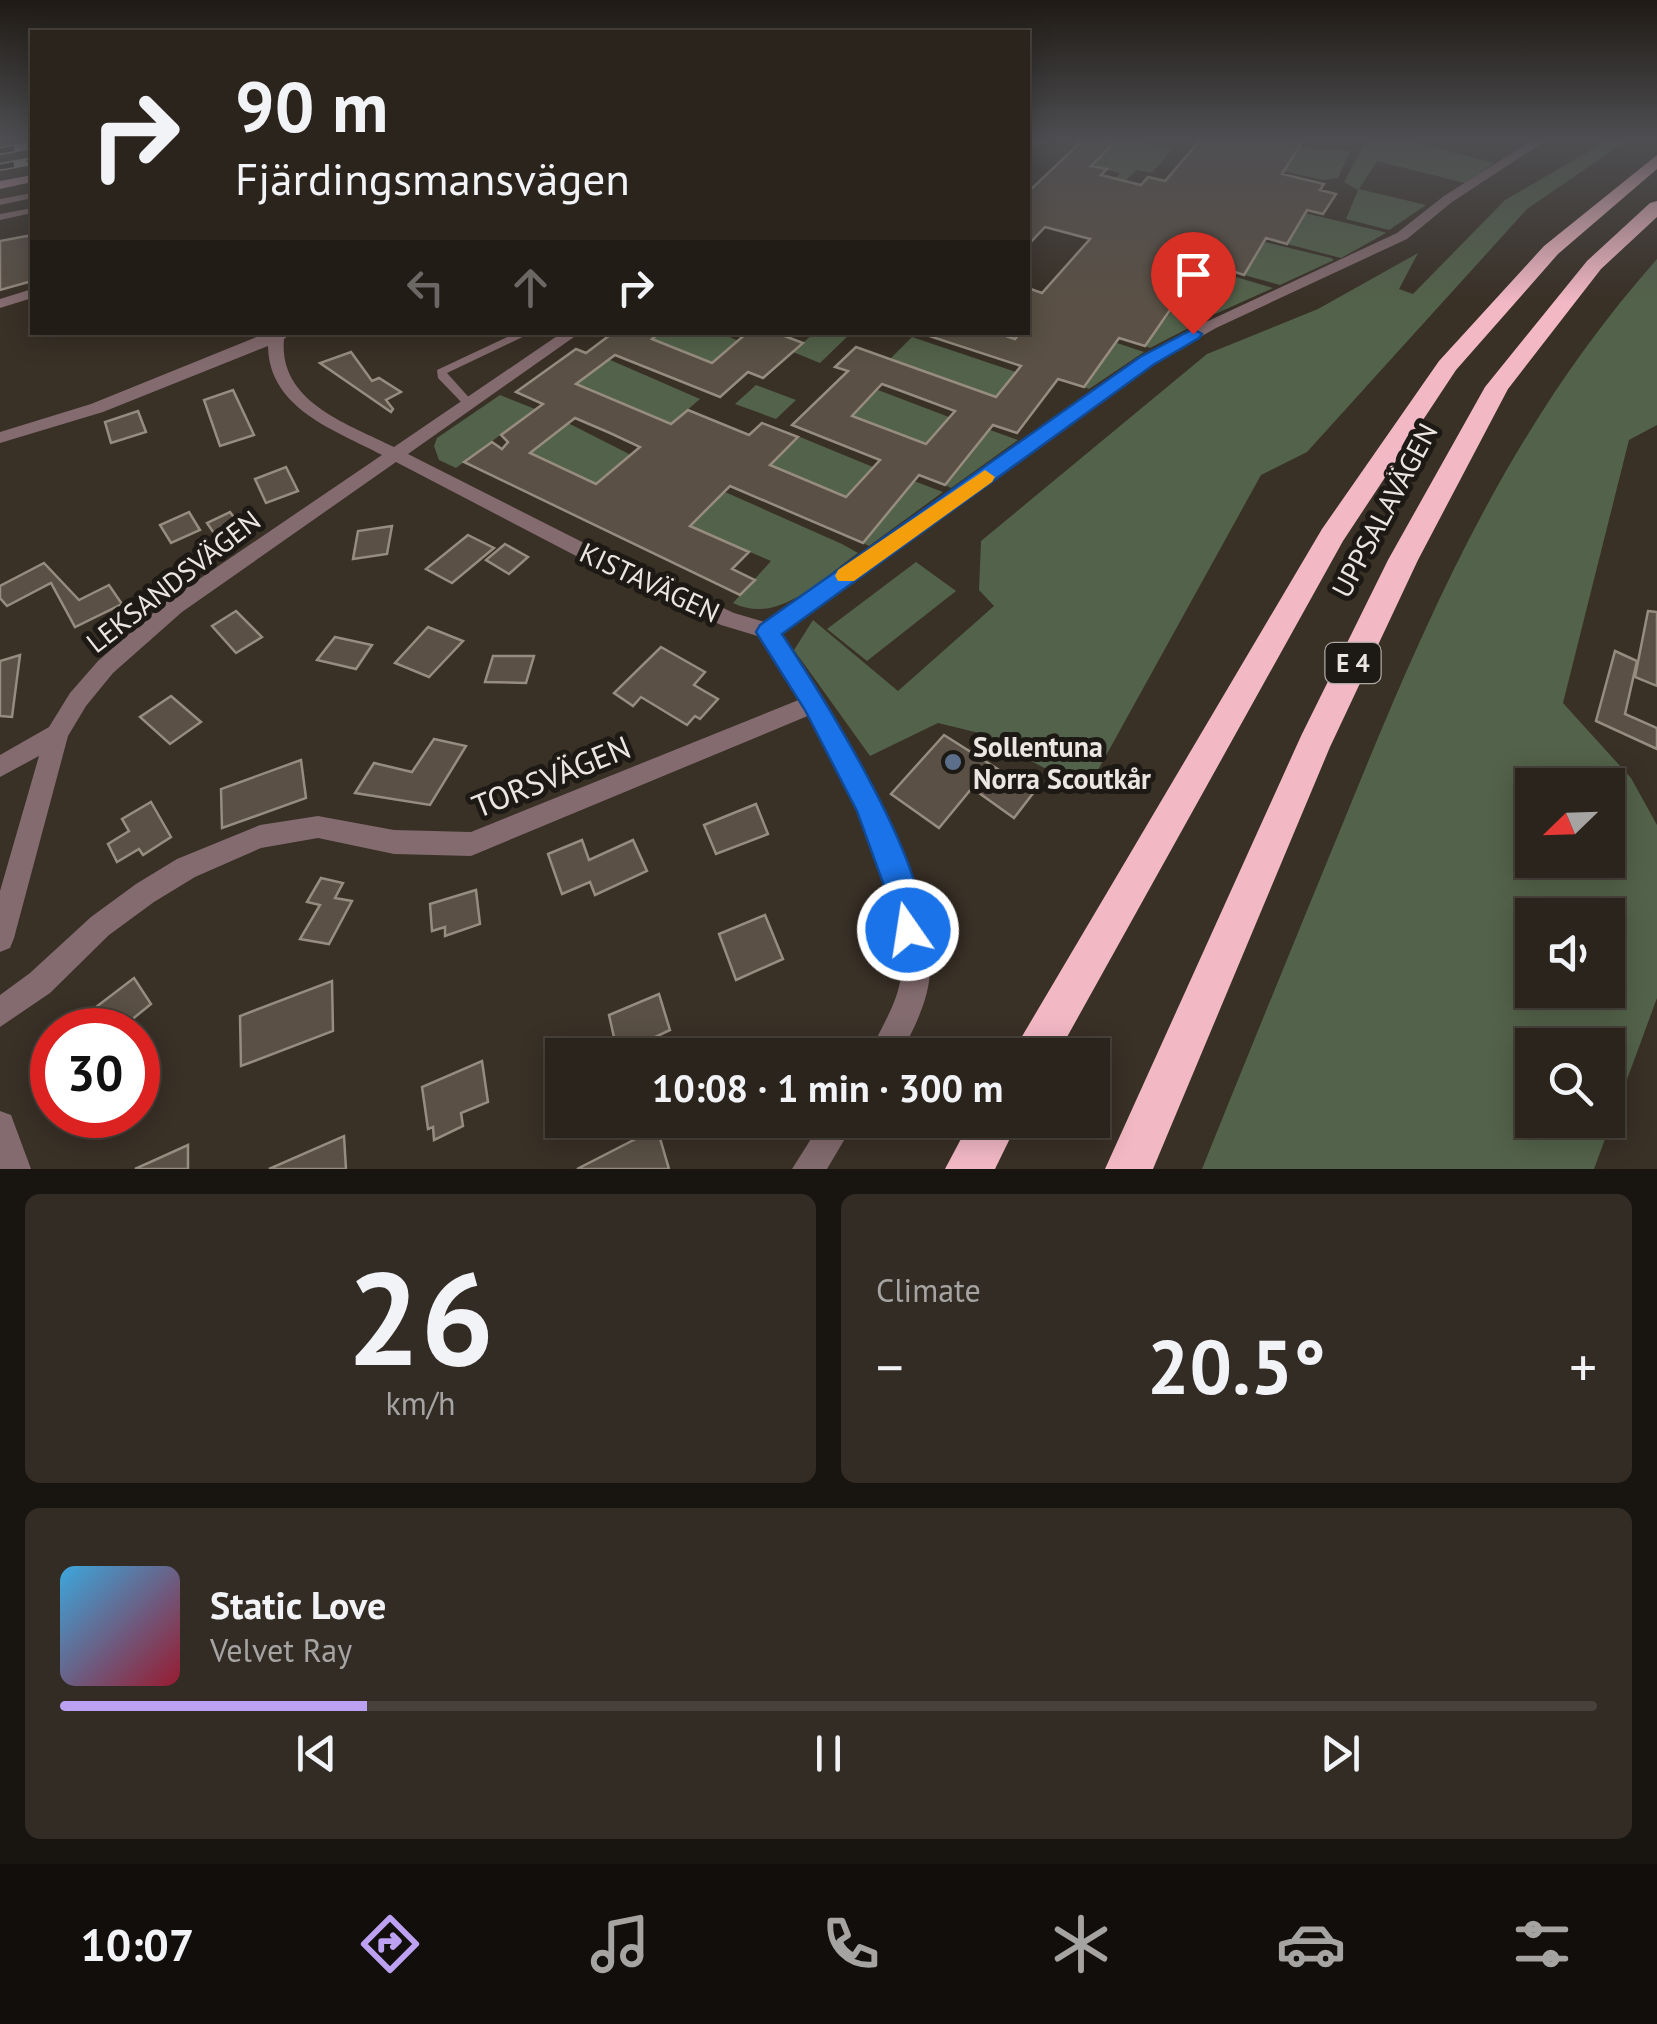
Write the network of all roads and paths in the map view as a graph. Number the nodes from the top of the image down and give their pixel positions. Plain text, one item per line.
1 (1457, 194) edge
2 (1617, 194) edge
3 (30, 196) edge
4 (0, 202) edge
5 (1657, 207) edge
6 (30, 211) edge
7 (0, 217) edge
8 (30, 294) edge
9 (0, 304) edge
10 (278, 335) edge
11 (280, 335) edge
12 (522, 335) edge
13 (570, 335) edge
14 (469, 404) junction
15 (0, 438) edge
16 (396, 454) junction
17 (768, 632) junction
18 (814, 703) junction
19 (57, 734) junction
20 (0, 767) edge
21 (0, 938) edge
22 (0, 1013) edge
23 (895, 1038) edge
24 (1043, 1038) edge
25 (0, 1126) edge
26 (829, 1138) edge
27 (986, 1138) edge
28 (15, 1169) edge
29 (808, 1169) edge
30 (969, 1169) edge
31 (1129, 1169) edge

1 - 17 street
2 - 24 highway, UPPSALAVÄGEN
3 - 4 lane
5 - 31 highway, UPPSALAVÄGEN / E 4
6 - 7 lane
8 - 9 street
10 - 15 street
11 - 16 street, KISTAVÄGEN
12 - 14 lane
13 - 14 street, LEKSANDSVÄGEN
14 - 16 street, LEKSANDSVÄGEN
16 - 17 street, KISTAVÄGEN
16 - 19 street, LEKSANDSVÄGEN
17 - 18 street
18 - 22 street, TORSVÄGEN
18 - 23 street
19 - 20 street, LEKSANDSVÄGEN
19 - 21 street
25 - 28 street
26 - 29 street
27 - 30 highway

